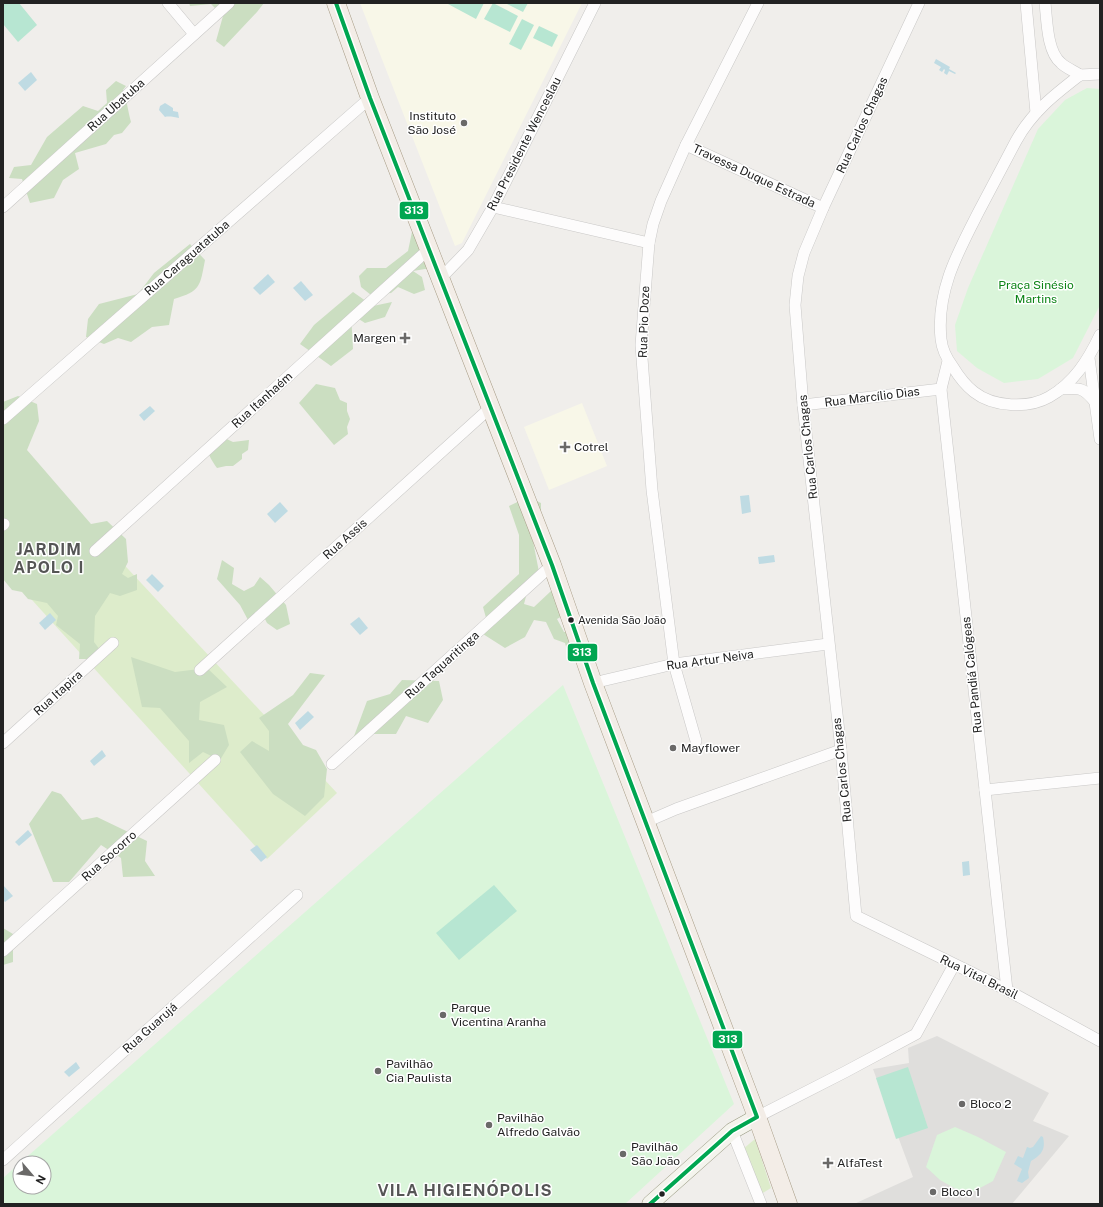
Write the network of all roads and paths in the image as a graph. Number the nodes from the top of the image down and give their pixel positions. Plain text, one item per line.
1 (168, 3) edge
2 (229, 3) edge
3 (336, 3) edge
4 (595, 3) edge
5 (758, 3) edge
6 (919, 3) edge
7 (1026, 3) edge
8 (1045, 3) edge
9 (194, 34) junction
10 (1100, 74) edge
11 (1080, 75) junction
12 (370, 98) junction
13 (1036, 113) junction
14 (686, 145) junction
15 (3, 207) edge
16 (493, 207) junction
17 (823, 208) junction
18 (649, 243) junction
19 (429, 249) junction
20 (441, 278) junction
21 (1100, 335) edge
22 (1089, 358) junction
23 (948, 361) junction
24 (941, 389) junction
25 (1061, 389) junction
26 (1096, 403) junction
27 (803, 405) junction
28 (490, 408) junction
29 (3, 419) edge
30 (1100, 439) edge
31 (95, 551) dead end
32 (552, 565) junction
33 (113, 643) dead end
34 (828, 644) junction
35 (674, 664) junction
36 (200, 670) dead end
37 (594, 683) junction
38 (696, 740) dead end
39 (3, 742) edge
40 (841, 750) junction
41 (215, 760) dead end
42 (332, 764) dead end
43 (1100, 778) edge
44 (985, 790) junction
45 (646, 822) junction
46 (297, 895) dead end
47 (856, 916) joint
48 (3, 951) edge
49 (954, 965) junction
50 (1007, 990) junction
51 (1100, 1041) edge
52 (757, 1117) junction
53 (732, 1132) junction
54 (3, 1160) edge
55 (784, 1202) edge
56 (650, 1204) edge
57 (761, 1204) edge

1 - 9 street
2 - 9 street, Rua Ubatuba
3 - 12 main road
4 - 16 street, Rua Presidente Wenceslau
5 - 14 street, Rua Pio Doze
6 - 17 street, Rua Carlos Chagas
7 - 13 street
8 - 11 street
9 - 15 street, Rua Ubatuba
10 - 11 street
11 - 13 street
12 - 19 main road
12 - 29 street, Rua Caraguatatuba
13 - 23 street
14 - 17 street, Travessa Duque Estrada
14 - 18 street, Rua Pio Doze
16 - 18 street
16 - 20 street, Rua Presidente Wenceslau
17 - 27 street, Rua Carlos Chagas
18 - 35 street, Rua Pio Doze
19 - 20 main road
19 - 31 street, Rua Itanhaém
20 - 28 main road
21 - 22 street
22 - 25 street
22 - 26 street
23 - 24 street, Rua Pandiá Calógeas
23 - 25 street
24 - 27 street, Rua Marcílio Dias
24 - 44 street, Rua Pandiá Calógeas
25 - 26 street
26 - 30 street
27 - 34 street, Rua Carlos Chagas
28 - 32 main road
28 - 36 street, Rua Assis
32 - 37 main road
32 - 42 street, Rua Taquaritinga
33 - 39 street, Rua Itapira
34 - 35 street, Rua Artur Neiva
34 - 40 street, Rua Carlos Chagas
35 - 37 street, Rua Artur Neiva
35 - 38 street, Rua Pio Doze
37 - 45 main road
40 - 45 street
40 - 47 street, Rua Carlos Chagas
41 - 48 street, Rua Socorro
43 - 44 street
44 - 50 street, Rua Pandiá Calógeas
45 - 52 main road
46 - 54 street, Rua Guarujá
47 - 49 street, Rua Vital Brasil
49 - 50 street, Rua Vital Brasil
49 - 52 street
50 - 51 street, Rua Vital Brasil
52 - 53 main road
52 - 55 main road
53 - 56 main road
53 - 57 street

